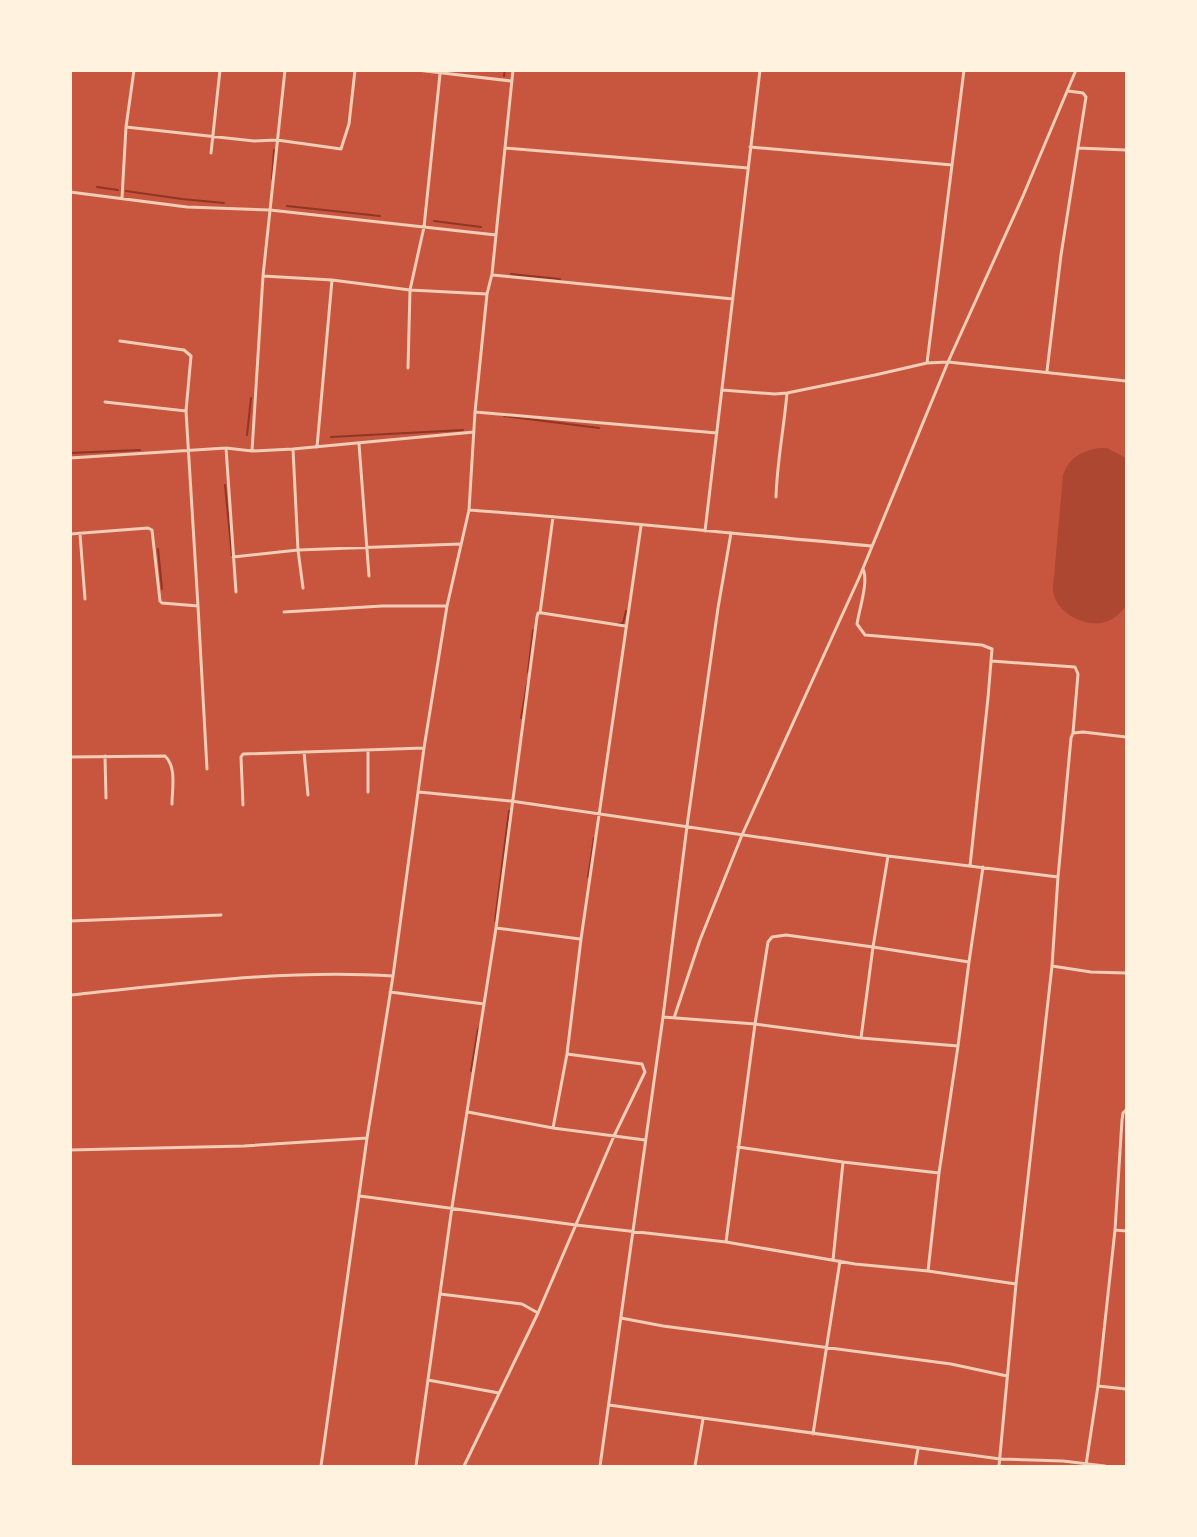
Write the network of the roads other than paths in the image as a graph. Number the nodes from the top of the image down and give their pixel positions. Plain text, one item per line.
1 (134, 70) edge
2 (220, 70) edge
3 (285, 70) edge
4 (355, 70) edge
5 (417, 70) edge
6 (513, 70) edge
7 (760, 70) edge
8 (964, 70) edge
9 (1076, 70) edge
10 (440, 74) junction
11 (512, 81) junction
12 (1067, 91) junction
13 (126, 127) junction
14 (213, 137) junction
15 (277, 140) junction
16 (750, 147) junction
17 (505, 148) junction
18 (1078, 148) junction
19 (1126, 150) edge
20 (211, 153) dead end
21 (952, 165) junction
22 (748, 168) junction
23 (70, 192) edge
24 (122, 198) junction
25 (270, 210) junction
26 (424, 227) junction
27 (496, 235) junction
28 (492, 274) junction
29 (263, 276) junction
30 (332, 280) junction
31 (410, 290) junction
32 (487, 294) junction
33 (733, 299) junction
34 (120, 341) dead end
35 (948, 362) junction
36 (927, 363) junction
37 (408, 368) dead end
38 (1047, 371) junction
39 (1126, 381) edge
40 (722, 390) junction
41 (787, 393) junction
42 (105, 402) dead end
43 (186, 411) junction
44 (475, 411) junction
45 (474, 432) junction
46 (717, 433) junction
47 (359, 444) junction
48 (317, 447) junction
49 (226, 448) junction
50 (293, 449) junction
51 (252, 451) junction
52 (188, 452) junction
53 (70, 458) edge
54 (776, 497) dead end
55 (469, 510) junction
56 (553, 517) junction
57 (641, 526) junction
58 (705, 531) junction
59 (732, 533) junction
60 (70, 534) edge
61 (80, 534) junction
62 (460, 544) junction
63 (367, 546) junction
64 (872, 546) junction
65 (298, 550) junction
66 (233, 557) junction
67 (863, 568) junction
68 (369, 576) dead end
69 (303, 588) dead end
70 (236, 592) dead end
71 (85, 599) dead end
72 (198, 606) junction
73 (447, 606) junction
74 (284, 612) dead end
75 (540, 613) junction
76 (625, 626) junction
77 (992, 661) junction
78 (1073, 733) junction
79 (1126, 737) edge
80 (424, 748) junction
81 (368, 751) junction
82 (304, 752) junction
83 (105, 756) junction
84 (70, 757) edge
85 (207, 769) dead end
86 (368, 792) dead end
87 (419, 792) junction
88 (308, 795) dead end
89 (106, 798) dead end
90 (512, 801) junction
91 (172, 804) dead end
92 (243, 805) dead end
93 (600, 814) junction
94 (687, 826) junction
95 (742, 835) junction
96 (888, 856) junction
97 (970, 866) junction
98 (983, 867) junction
99 (1058, 877) junction
100 (220, 915) dead end
101 (70, 921) edge
102 (496, 928) junction
103 (581, 939) junction
104 (873, 947) junction
105 (969, 962) junction
106 (1052, 966) junction
107 (1126, 973) edge
108 (393, 976) junction
109 (390, 992) junction
110 (70, 995) edge
111 (484, 1004) junction
112 (663, 1017) junction
113 (675, 1018) junction
114 (755, 1024) junction
115 (861, 1038) junction
116 (958, 1046) junction
117 (567, 1054) junction
118 (1126, 1110) edge
119 (468, 1112) junction
120 (553, 1128) junction
121 (614, 1136) junction
122 (367, 1138) junction
123 (645, 1140) junction
124 (738, 1148) junction
125 (70, 1150) edge
126 (843, 1162) junction
127 (939, 1173) junction
128 (360, 1196) junction
129 (452, 1207) junction
130 (576, 1225) junction
131 (1114, 1230) junction
132 (1126, 1231) edge
133 (632, 1232) junction
134 (726, 1242) junction
135 (833, 1260) junction
136 (840, 1261) junction
137 (928, 1271) junction
138 (1016, 1284) junction
139 (440, 1293) junction
140 (538, 1313) junction
141 (620, 1317) junction
142 (826, 1347) junction
143 (1007, 1376) junction
144 (428, 1380) junction
145 (1098, 1386) junction
146 (1126, 1389) edge
147 (499, 1393) junction
148 (609, 1405) junction
149 (703, 1419) junction
150 (813, 1434) junction
151 (918, 1449) junction
152 (1000, 1459) junction
153 (1086, 1465) junction
154 (321, 1467) edge
155 (416, 1467) edge
156 (464, 1467) edge
157 (600, 1467) edge
158 (695, 1467) edge
159 (915, 1467) edge
160 (999, 1467) edge
161 (1105, 1467) edge

1 - 13 street
2 - 14 street
3 - 15 street
4 - 15 street
5 - 10 street
6 - 11 street
7 - 16 street
8 - 21 street
9 - 12 street
10 - 11 street
10 - 26 street
11 - 17 street
12 - 18 street
12 - 35 street
13 - 14 street
13 - 24 street
14 - 15 street
14 - 20 street
15 - 25 street
16 - 21 street
16 - 22 street
17 - 22 street
17 - 27 street
18 - 19 street
18 - 38 street
21 - 36 street
22 - 33 street
23 - 24 street
24 - 25 street
25 - 26 street
25 - 29 street
26 - 27 street
26 - 31 street
27 - 28 street
28 - 32 street
28 - 33 street
29 - 30 street
29 - 51 street
30 - 31 street
30 - 48 street
31 - 32 street
31 - 37 street
32 - 44 street
33 - 40 street
34 - 43 street
35 - 36 street
35 - 38 street
35 - 64 street
36 - 41 street
38 - 39 street
40 - 41 street
40 - 46 street
41 - 54 street
42 - 43 street
43 - 52 street
44 - 45 street
44 - 46 street
45 - 47 street
45 - 55 street
46 - 58 street
47 - 48 street
47 - 63 street
48 - 50 street
49 - 51 street
49 - 52 street
49 - 66 street
50 - 51 street
50 - 65 street
52 - 53 street
52 - 72 street
55 - 56 street
55 - 62 street
56 - 57 street
56 - 75 street
57 - 58 street
57 - 76 street
58 - 59 street
59 - 64 street
59 - 94 street
60 - 61 street
61 - 71 street
61 - 72 street
62 - 63 street
62 - 73 street
63 - 65 street
63 - 68 street
64 - 67 street
65 - 66 street
65 - 69 street
66 - 70 street
67 - 77 street
67 - 95 street
72 - 85 street
73 - 74 street
73 - 80 street
75 - 76 street
75 - 90 street
76 - 93 street
77 - 78 street
77 - 97 street
78 - 79 street
78 - 99 street
80 - 81 street
80 - 87 street
81 - 82 street
81 - 86 street
82 - 88 street
82 - 92 street
83 - 84 street
83 - 89 street
83 - 91 street
87 - 90 street
87 - 108 street
90 - 93 street
90 - 102 street
93 - 94 street
93 - 103 street
94 - 95 street
94 - 112 street
95 - 96 street
95 - 113 street
96 - 97 street
96 - 104 street
97 - 98 street
98 - 99 street
98 - 105 street
99 - 106 street
100 - 101 street
102 - 103 street
102 - 111 street
103 - 117 street
104 - 105 street
104 - 114 street
104 - 115 street
105 - 116 street
106 - 107 street
106 - 138 street
108 - 109 street
108 - 110 street
109 - 111 street
109 - 122 street
111 - 119 street
112 - 113 street
112 - 123 street
113 - 114 street
114 - 115 street
114 - 124 street
115 - 116 street
116 - 127 street
117 - 120 street
117 - 121 street
118 - 131 street
119 - 120 street
119 - 129 street
120 - 121 street
121 - 123 street
121 - 130 street
122 - 125 street
122 - 128 street
123 - 133 street
124 - 126 street
124 - 134 street
126 - 127 street
126 - 135 street
127 - 137 street
128 - 129 street
128 - 154 street
129 - 130 street
129 - 139 street
130 - 133 street
130 - 140 street
131 - 132 street
131 - 145 street
133 - 134 street
133 - 141 street
134 - 135 street
135 - 136 street
136 - 137 street
136 - 142 street
137 - 138 street
138 - 143 street
139 - 140 street
139 - 144 street
140 - 147 street
141 - 142 street
141 - 148 street
142 - 143 street
142 - 150 street
143 - 152 street
144 - 147 street
144 - 155 street
145 - 146 street
145 - 153 street
147 - 156 street
148 - 149 street
148 - 157 street
149 - 150 street
149 - 158 street
150 - 151 street
151 - 152 street
151 - 159 street
152 - 153 street
152 - 160 street
153 - 161 street

